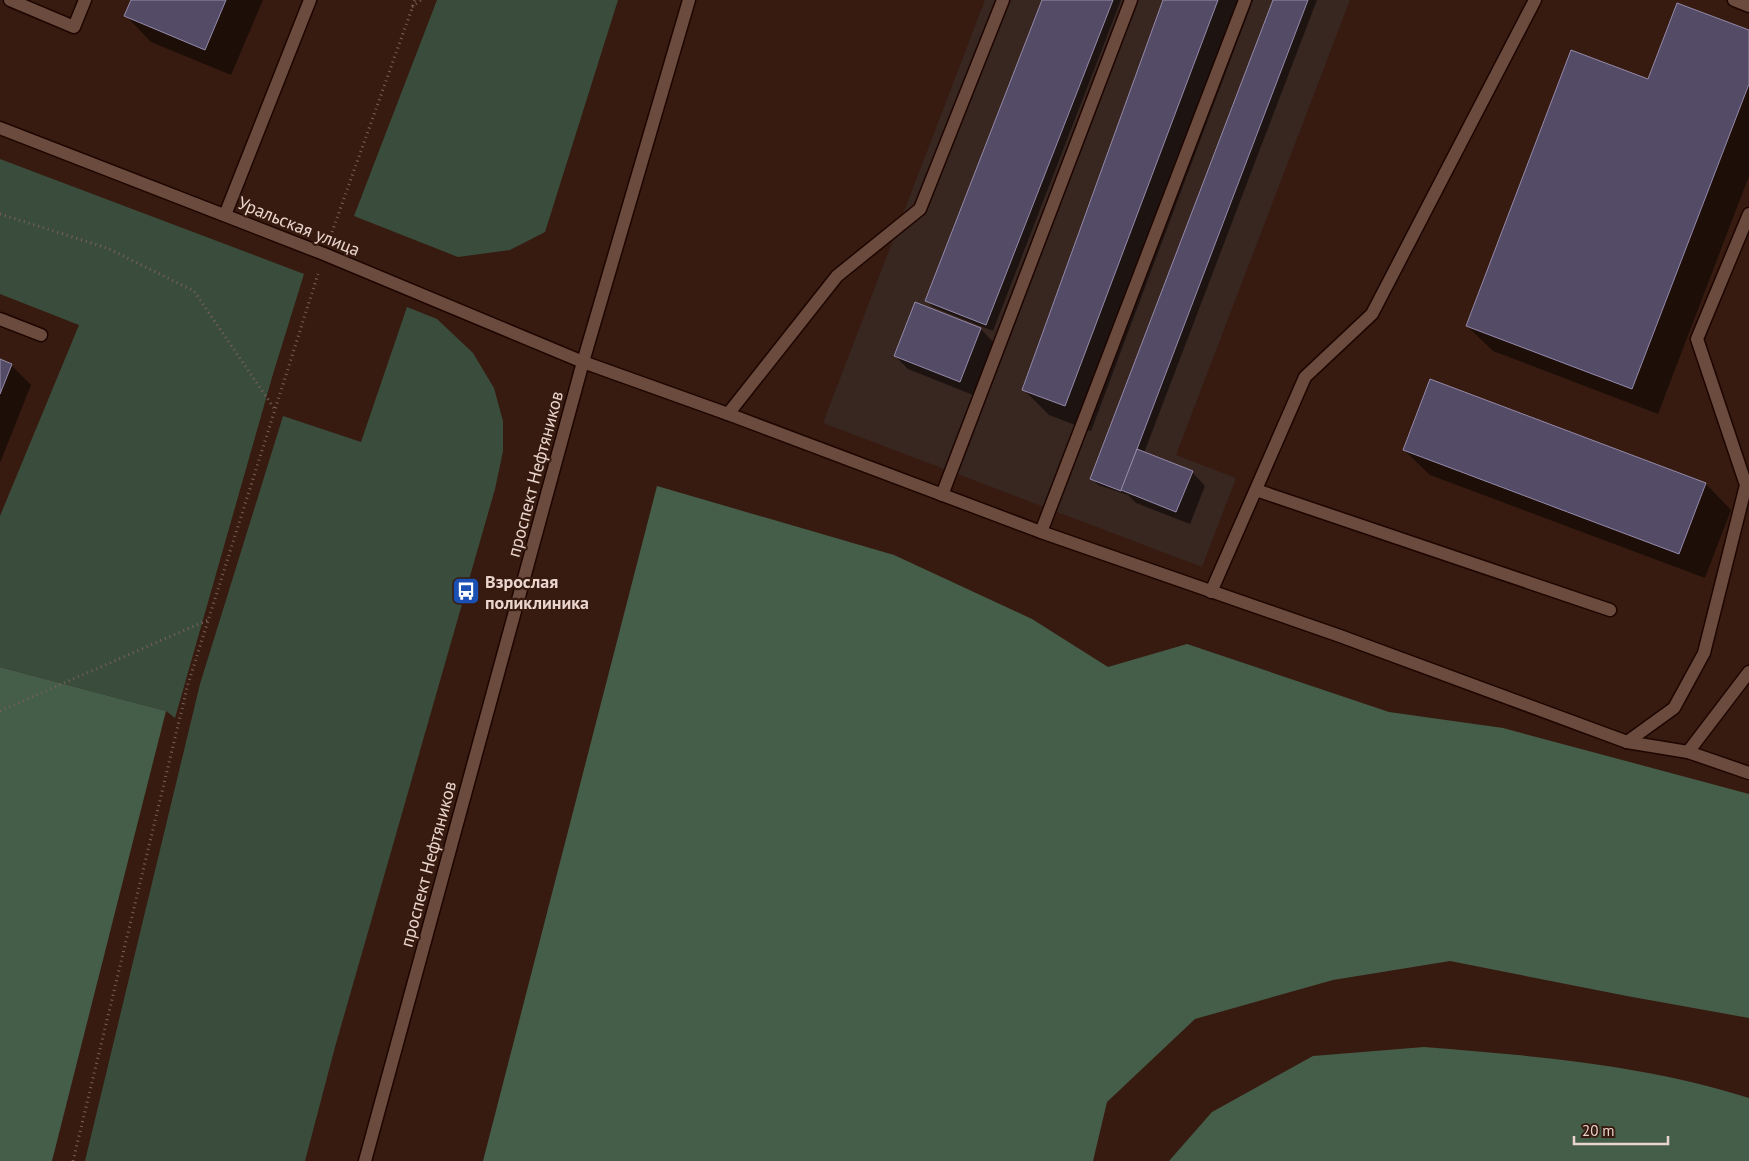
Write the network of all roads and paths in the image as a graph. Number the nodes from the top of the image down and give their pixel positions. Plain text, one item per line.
1 (10, 0) edge
2 (85, 0) edge
3 (310, 0) edge
4 (415, 0) edge
5 (421, 0) edge
6 (689, 0) edge
7 (1003, 0) edge
8 (1131, 0) edge
9 (1245, 0) edge
10 (1535, 0) edge
11 (1734, 0) edge
12 (1749, 6) edge
13 (412, 7) junction
14 (0, 128) edge
15 (0, 214) edge
16 (1749, 214) edge
17 (225, 215) junction
18 (324, 254) junction
19 (0, 319) edge
20 (41, 335) dead end
21 (583, 362) junction
22 (276, 411) junction
23 (728, 414) junction
24 (1256, 490) junction
25 (942, 495) junction
26 (1041, 532) junction
27 (1211, 592) junction
28 (1610, 610) dead end
29 (208, 620) junction
30 (1749, 672) edge
31 (0, 711) edge
32 (1626, 742) junction
33 (1688, 752) junction
34 (1749, 773) edge
35 (73, 1161) edge
36 (365, 1161) edge

1 - 2 street
3 - 17 street
4 - 13 path
5 - 13 path
6 - 21 street, проспект Нефтяников
7 - 23 street
8 - 25 street
9 - 26 street
10 - 24 street
11 - 12 street
13 - 18 path
14 - 17 street, Уральская улица
15 - 22 path
16 - 32 street
17 - 18 street, Уральская улица
18 - 21 street, Уральская улица
18 - 22 path
19 - 20 street
21 - 23 street, Уральская улица
21 - 36 street, проспект Нефтяников
22 - 29 path
23 - 25 street, Уральская улица
24 - 27 street
24 - 28 street
25 - 26 street, Уральская улица
26 - 27 street, Уральская улица
27 - 32 street, Уральская улица
29 - 31 path
29 - 35 path
30 - 33 street
32 - 33 street, Уральская улица
33 - 34 street, Уральская улица

